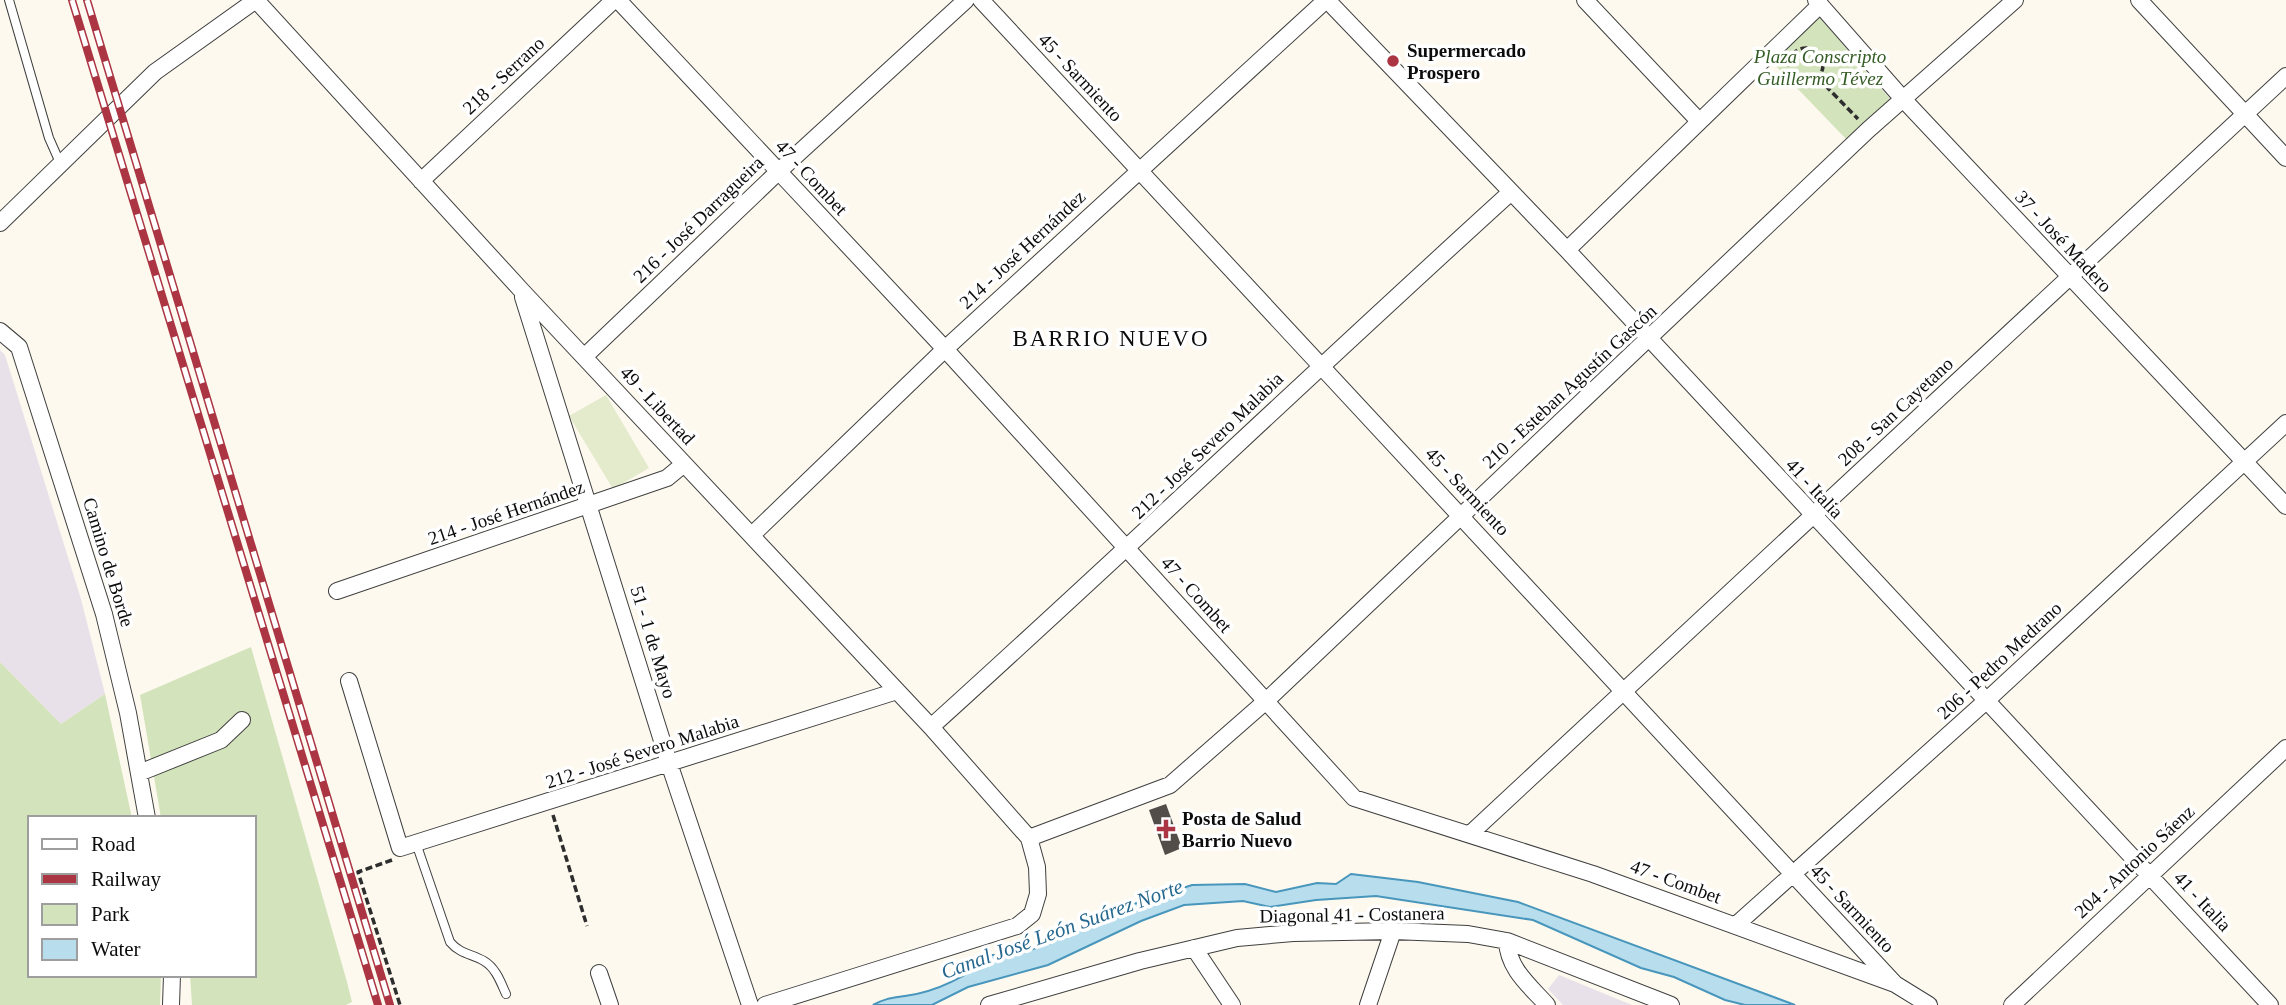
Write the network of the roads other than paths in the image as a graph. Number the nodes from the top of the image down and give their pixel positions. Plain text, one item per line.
1 (9, 0) edge
2 (256, 0) edge
3 (616, 0) edge
4 (965, 0) edge
5 (981, 0) edge
6 (1326, 0) edge
7 (1585, 0) edge
8 (2015, 0) edge
9 (2139, 0) edge
10 (1818, 3) edge
11 (2286, 76) edge
12 (1903, 99) junction
13 (2246, 114) junction
14 (1698, 120) junction
15 (2286, 158) edge
16 (61, 164) junction
17 (1140, 170) junction
18 (778, 172) junction
19 (421, 181) junction
20 (1511, 192) junction
21 (0, 223) edge
22 (1567, 250) junction
23 (2069, 277) junction
24 (522, 291) junction
25 (0, 331) edge
26 (1650, 340) junction
27 (944, 349) junction
28 (584, 357) junction
29 (1320, 365) junction
30 (2286, 423) edge
31 (2244, 462) junction
32 (684, 464) junction
33 (590, 505) junction
34 (2286, 506) edge
35 (1462, 514) junction
36 (1813, 517) junction
37 (753, 534) junction
38 (1128, 550) junction
39 (337, 591) dead end
40 (349, 681) dead end
41 (897, 691) junction
42 (1625, 691) junction
43 (1266, 701) junction
44 (1986, 701) junction
45 (242, 720) dead end
46 (931, 727) junction
47 (2286, 748) edge
48 (669, 763) junction
49 (139, 773) junction
50 (147, 816) edge
51 (1470, 834) junction
52 (1029, 838) junction
53 (416, 844) junction
54 (1793, 874) junction
55 (2150, 874) junction
56 (1736, 925) junction
57 (1393, 931) junction
58 (1507, 941) junction
59 (1194, 948) junction
60 (598, 973) dead end
61 (172, 977) edge
62 (1895, 984) junction
63 (506, 994) dead end
64 (171, 1005) edge
65 (610, 1005) edge
66 (750, 1005) edge
67 (765, 1005) edge
68 (989, 1005) edge
69 (1232, 1005) edge
70 (1368, 1005) edge
71 (1548, 1005) edge
72 (1671, 1005) edge
73 (1929, 1005) edge
74 (2012, 1005) edge
75 (2270, 1005) edge

1 - 16 lane
2 - 16 street
2 - 19 street, 49 - Libertad
3 - 18 street, 47 - Combet
3 - 19 street, 218 - Serrano
4 - 18 street, 216 - José Darragueira
5 - 17 street, 45 - Sarmiento
6 - 17 street, 214 - José Hernández
6 - 20 street, 41 - Italia
7 - 14 street
8 - 12 street, 210 - Esteban Agustín Gascón
9 - 13 street
10 - 12 street, 37 - José Madero
10 - 14 street
11 - 13 street, 208 - San Cayetano
12 - 23 street, 37 - José Madero
12 - 26 street, 210 - Esteban Agustín Gascón
13 - 15 street
13 - 23 street, 208 - San Cayetano
14 - 22 street
16 - 21 street
17 - 27 street, 214 - José Hernández
17 - 29 street, 45 - Sarmiento
18 - 27 street, 47 - Combet
18 - 28 street, 216 - José Darragueira
19 - 24 street, 49 - Libertad
20 - 22 street, 41 - Italia
20 - 29 street, 212 - José Severo Malabia
22 - 26 street, 41 - Italia
23 - 31 street, 37 - José Madero
23 - 36 street, 208 - San Cayetano
24 - 28 street, 49 - Libertad
24 - 33 street, 51 - 1 de Mayo
25 - 49 street, Camino de Borde
26 - 35 street, 210 - Esteban Agustín Gascón
26 - 36 street, 41 - Italia
27 - 37 street, 214 - José Hernández
27 - 38 street, 47 - Combet
28 - 32 street, 49 - Libertad
29 - 35 street, 45 - Sarmiento
29 - 38 street, 212 - José Severo Malabia
30 - 31 street, 206 - Pedro Medrano
31 - 34 street, 37 - José Madero
31 - 44 street, 206 - Pedro Medrano
32 - 33 street, 214 - José Hernández
32 - 37 street, 49 - Libertad
33 - 39 street, 214 - José Hernández
33 - 48 street, 51 - 1 de Mayo
35 - 42 street, 45 - Sarmiento
35 - 43 street, 210 - Esteban Agustín Gascón
36 - 42 street, 208 - San Cayetano
36 - 44 street, 41 - Italia
37 - 41 street, 49 - Libertad
38 - 43 street, 47 - Combet
38 - 46 street, 212 - José Severo Malabia
40 - 53 street, 212 - José Severo Malabia
41 - 46 street, 49 - Libertad
41 - 48 street, 212 - José Severo Malabia
42 - 51 street, 208 - San Cayetano
42 - 54 street, 45 - Sarmiento
43 - 51 street, 47 - Combet
43 - 52 street, 210 - Esteban Agustín Gascón
44 - 54 street, 206 - Pedro Medrano
44 - 55 street, 41 - Italia
45 - 49 street
46 - 52 street, 49 - Libertad
47 - 55 street, 204 - Antonio Sáenz
48 - 53 street, 212 - José Severo Malabia
48 - 66 street, 51 - 1 de Mayo
49 - 50 street, Camino de Borde
51 - 56 street, 47 - Combet
52 - 67 street
53 - 63 lane
54 - 56 street, 206 - Pedro Medrano
54 - 62 street, 45 - Sarmiento
55 - 74 street, 204 - Antonio Sáenz
55 - 75 street, 41 - Italia
56 - 62 street, 47 - Combet
57 - 58 street, Diagonal 41 - Costanera
57 - 59 street, Diagonal 41 - Costanera
57 - 70 street
58 - 71 street
58 - 72 street, Diagonal 41 - Costanera
59 - 68 street, Diagonal 41 - Costanera
59 - 69 street
60 - 65 street
61 - 64 street
62 - 73 street, 45 - Sarmiento

